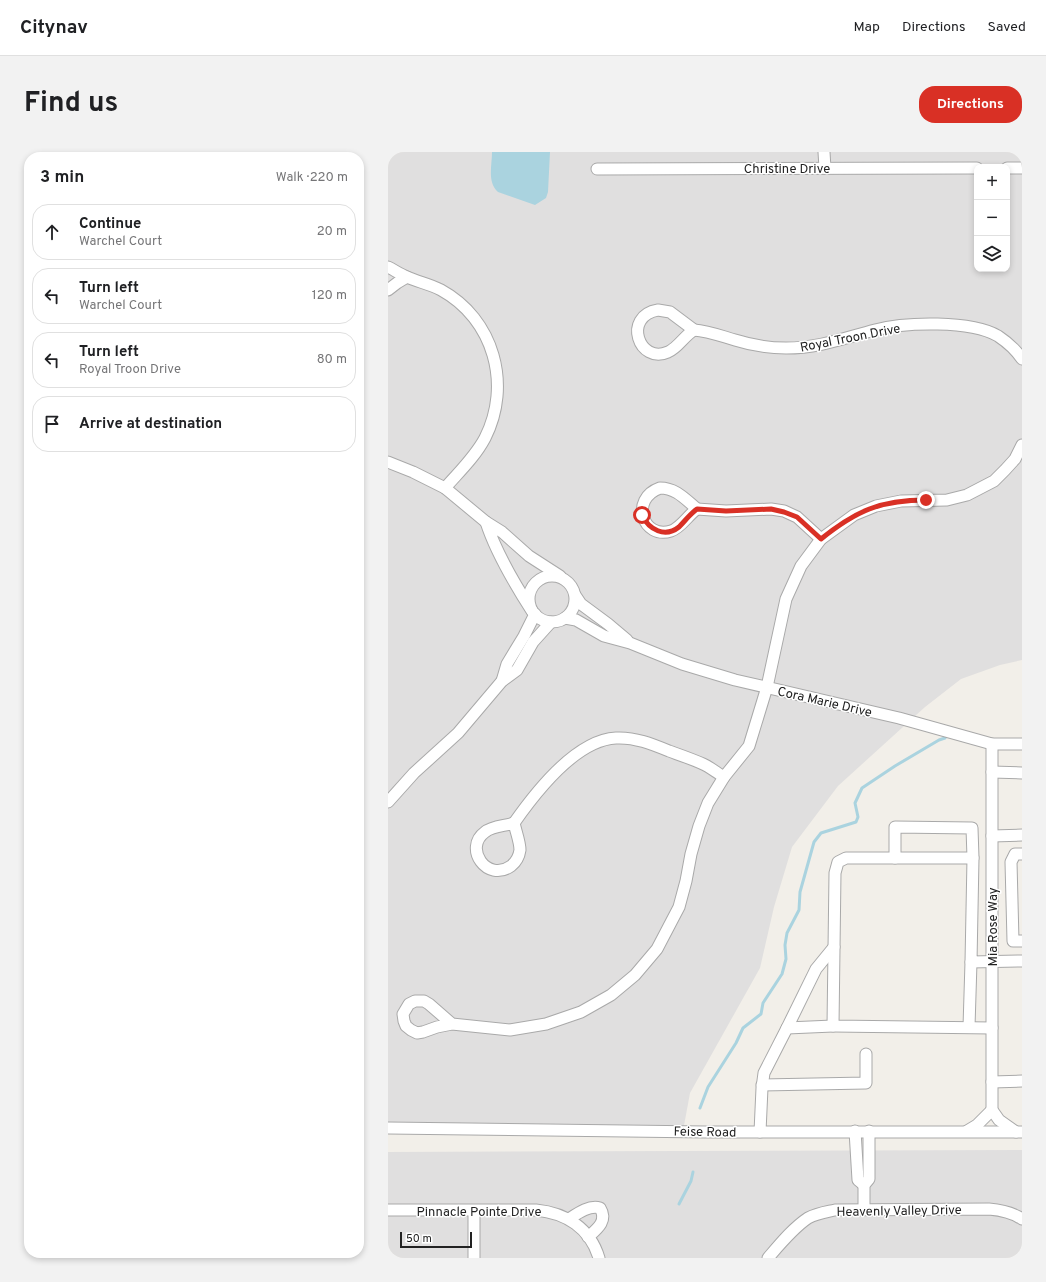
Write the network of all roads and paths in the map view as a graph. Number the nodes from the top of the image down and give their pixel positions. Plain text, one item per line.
1 (824, 152) edge
2 (825, 168) junction
3 (974, 168) edge
4 (1010, 168) edge
5 (1022, 168) edge
6 (598, 169) dead end
7 (388, 267) edge
8 (407, 278) junction
9 (388, 290) edge
10 (694, 330) junction
11 (1022, 359) edge
12 (1022, 446) edge
13 (388, 462) edge
14 (445, 488) junction
15 (697, 509) junction
16 (486, 522) junction
17 (821, 539) junction
18 (560, 576) junction
19 (575, 595) junction
20 (534, 612) junction
21 (565, 618) junction
22 (551, 622) junction
23 (630, 643) junction
24 (502, 681) junction
25 (767, 687) junction
26 (992, 744) junction
27 (1022, 744) edge
28 (992, 772) junction
29 (1022, 773) edge
30 (724, 777) junction
31 (388, 802) edge
32 (514, 823) junction
33 (992, 836) junction
34 (1022, 836) edge
35 (1022, 854) edge
36 (895, 858) junction
37 (973, 858) junction
38 (1011, 862) junction
39 (1022, 933) edge
40 (1022, 941) edge
41 (834, 947) junction
42 (992, 961) junction
43 (971, 962) junction
44 (1022, 962) edge
45 (452, 1024) dead end
46 (833, 1026) junction
47 (969, 1027) junction
48 (787, 1028) junction
49 (992, 1028) junction
50 (866, 1054) dead end
51 (1022, 1081) edge
52 (992, 1082) junction
53 (762, 1085) junction
54 (992, 1110) junction
55 (388, 1128) edge
56 (855, 1131) junction
57 (869, 1131) junction
58 (968, 1131) junction
59 (760, 1132) junction
60 (1019, 1132) edge
61 (864, 1185) junction
62 (864, 1209) junction
63 (388, 1210) edge
64 (474, 1211) junction
65 (569, 1219) junction
66 (1022, 1219) edge
67 (588, 1237) junction
68 (474, 1258) edge
69 (599, 1258) edge
70 (768, 1258) edge

1 - 2 street
2 - 3 street, Christine Drive
2 - 6 street, Christine Drive
4 - 5 street
7 - 8 street
8 - 9 street
8 - 14 street
10 - 10 street, Royal Troon Drive
10 - 11 street, Royal Troon Drive
12 - 17 street
13 - 14 street
14 - 16 street
15 - 15 street
15 - 17 street
16 - 18 street
16 - 20 street
17 - 25 street
18 - 19 street
18 - 20 street
19 - 21 street
19 - 23 street, Cora Marie Drive
20 - 22 street
20 - 24 street
21 - 22 street
21 - 23 street, Cora Marie Drive
22 - 24 street
23 - 25 street, Cora Marie Drive
24 - 31 street
25 - 26 street, Cora Marie Drive
25 - 30 street
26 - 27 street, Cora Marie Drive
26 - 28 street, Mia Rose Way
28 - 29 street
28 - 33 street, Mia Rose Way
30 - 32 street
30 - 45 street
32 - 32 street
33 - 34 street
33 - 42 street, Mia Rose Way
35 - 38 street
36 - 37 street
36 - 37 street
36 - 41 street
37 - 43 street
38 - 39 street
38 - 40 street
41 - 46 street
41 - 48 street
42 - 43 street
42 - 44 street
42 - 49 street, Mia Rose Way
43 - 47 street
46 - 47 street
46 - 48 street
47 - 49 street
48 - 53 street
49 - 52 street, Mia Rose Way
50 - 53 street
51 - 52 street
52 - 54 street, Mia Rose Way
53 - 59 street
54 - 58 street
54 - 60 street
55 - 59 street, Feise Road
56 - 57 street, Feise Road
56 - 59 street, Feise Road
56 - 61 street
57 - 58 street, Feise Road
57 - 61 street
58 - 60 street, Feise Road
61 - 62 street
62 - 66 street, Heavenly Valley Drive
62 - 70 street, Heavenly Valley Drive
63 - 64 street, Pinnacle Pointe Drive
64 - 65 street, Pinnacle Pointe Drive
64 - 68 street
65 - 67 street, Pinnacle Pointe Drive
65 - 67 street
67 - 69 street, Pinnacle Pointe Drive

